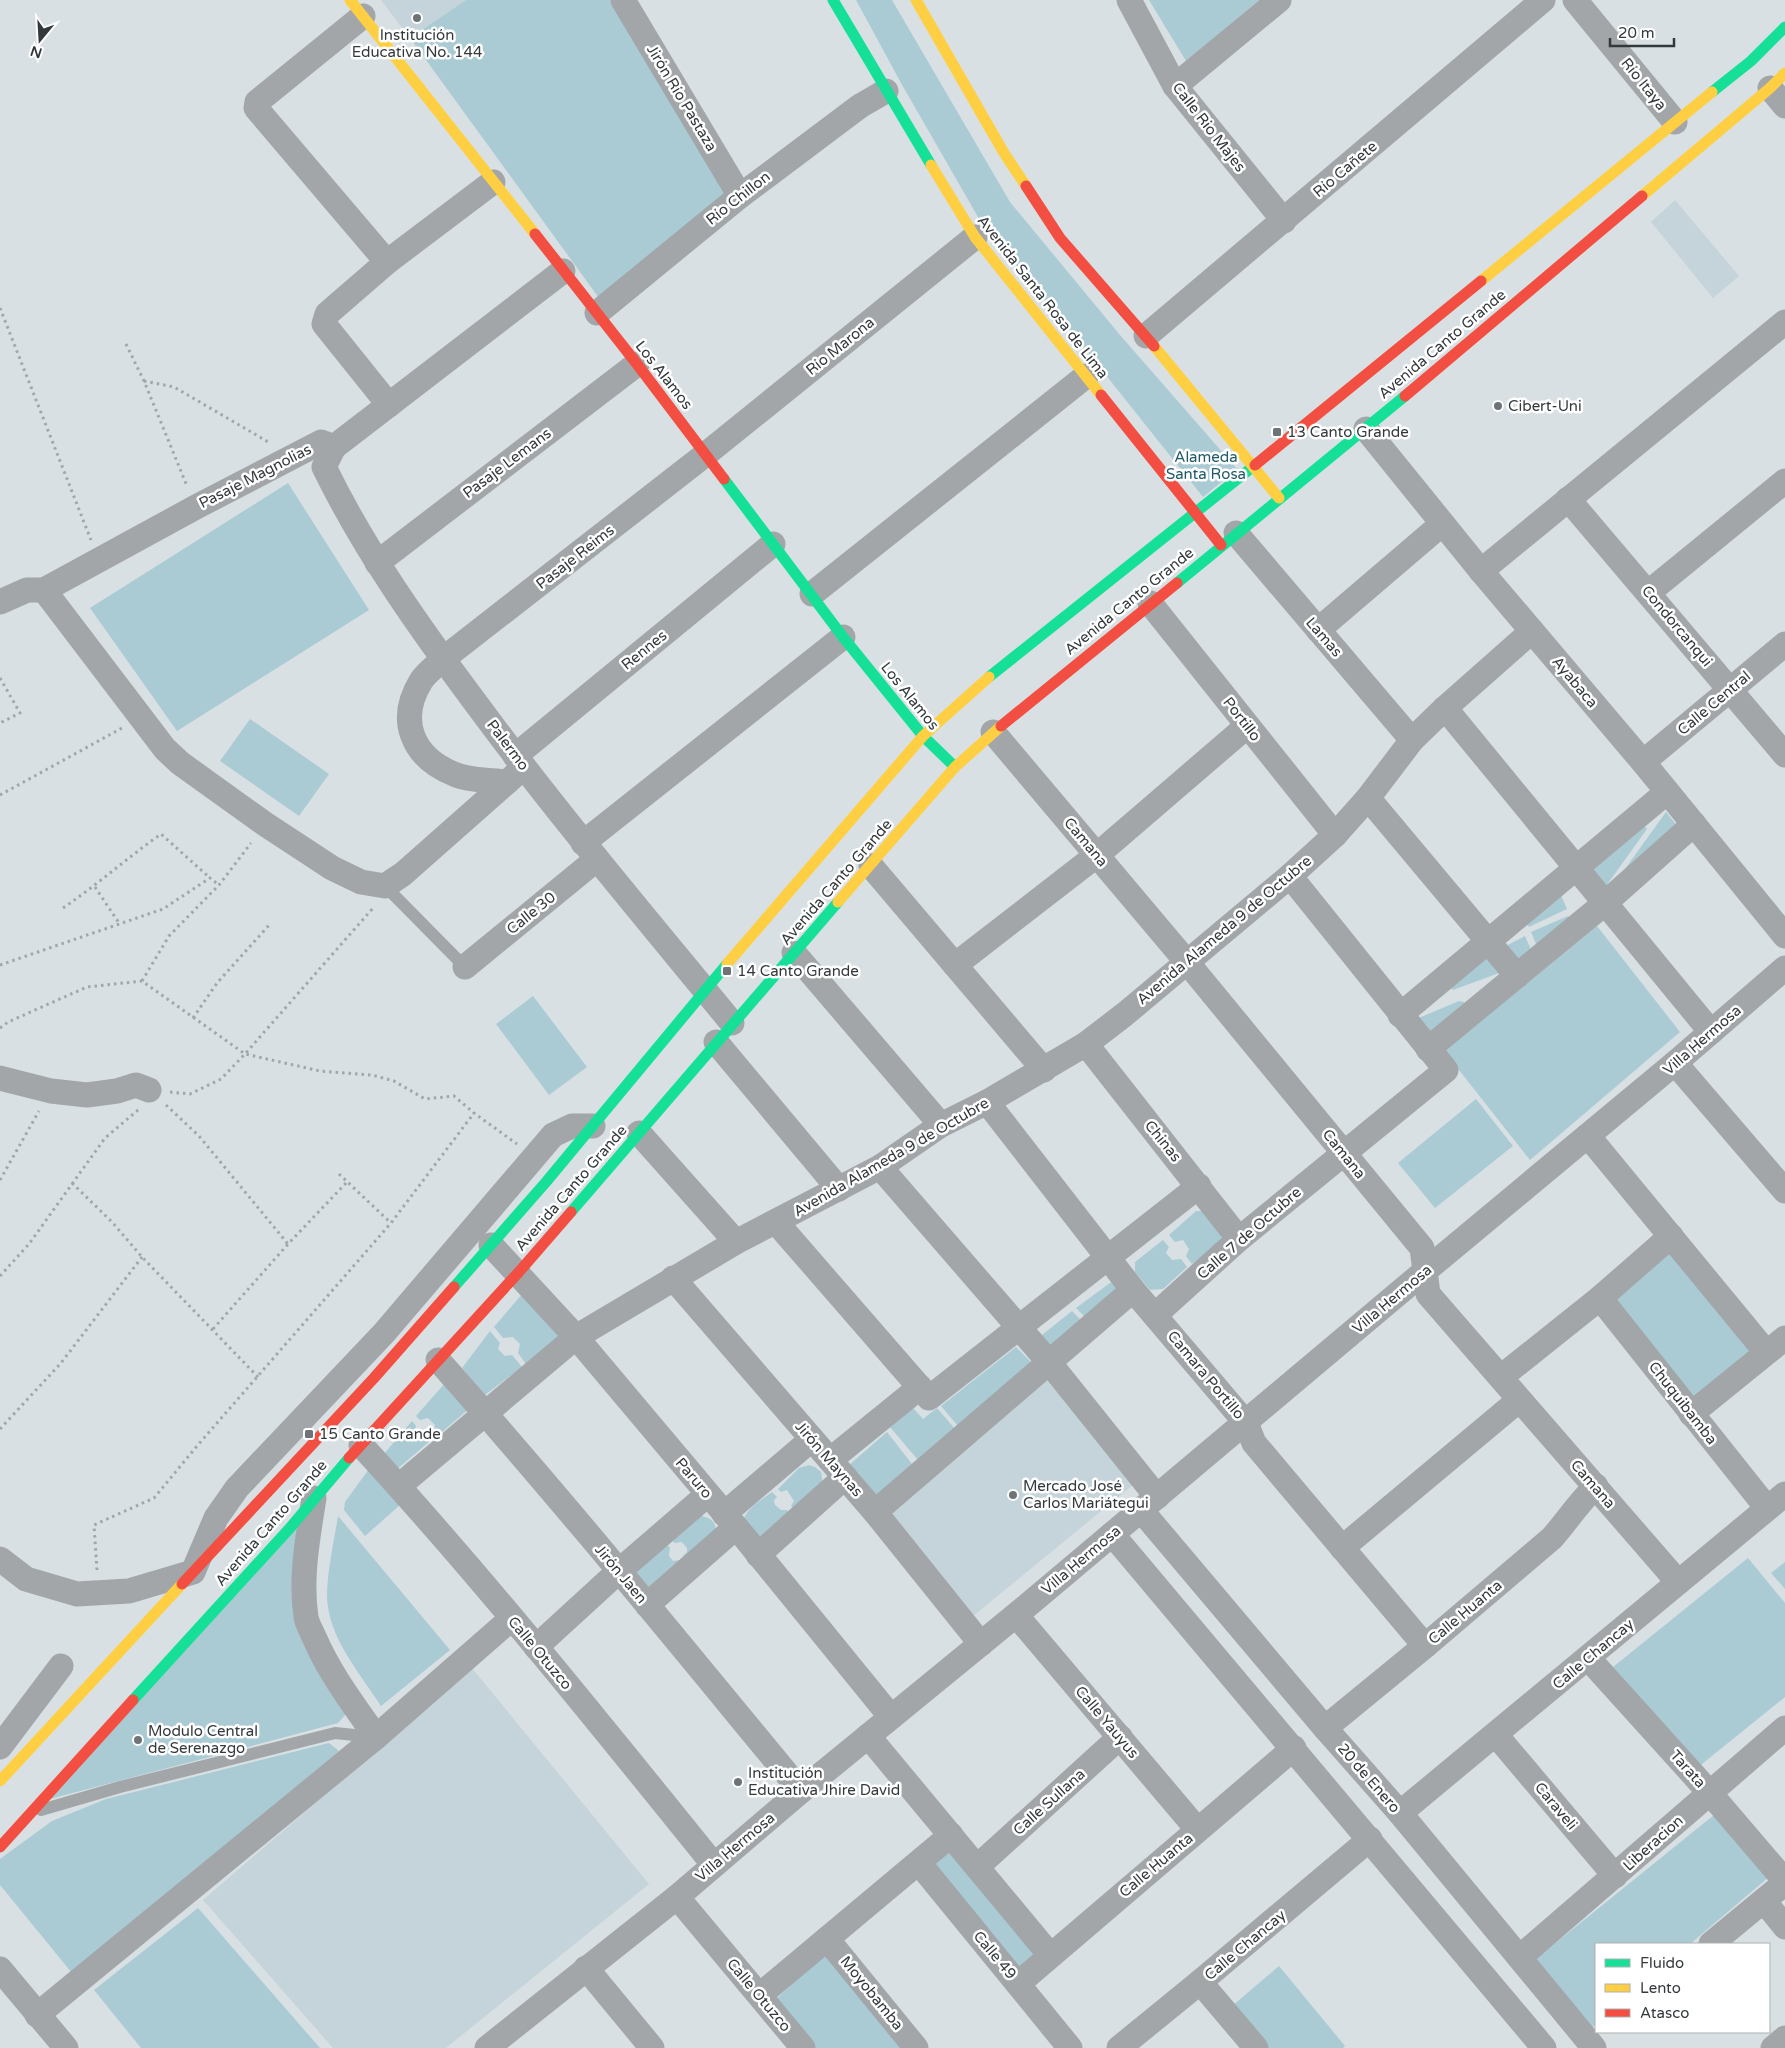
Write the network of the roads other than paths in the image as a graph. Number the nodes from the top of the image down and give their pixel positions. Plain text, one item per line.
1 (623, 0) edge
2 (834, 0) edge
3 (916, 0) edge
4 (1129, 0) edge
5 (1280, 0) edge
6 (1543, 0) edge
7 (1575, 0) edge
8 (357, 8) edge
9 (1785, 27) edge
10 (1175, 86) junction
11 (1780, 89) edge
12 (886, 91) junction
13 (1675, 122) junction
14 (493, 182) junction
15 (740, 196) junction
16 (1284, 221) junction
17 (975, 237) junction
18 (387, 262) junction
19 (563, 271) junction
20 (597, 313) junction
21 (1785, 322) edge
22 (1146, 336) junction
23 (637, 364) junction
24 (1086, 376) junction
25 (389, 405) junction
26 (1366, 428) junction
27 (334, 447) junction
28 (706, 454) junction
29 (1253, 467) junction
30 (1785, 481) edge
31 (1278, 498) junction
32 (1568, 499) junction
33 (1196, 512) junction
34 (1442, 524) junction
35 (1228, 539) junction
36 (773, 544) junction
37 (377, 563) junction
38 (1481, 572) junction
39 (44, 590) junction
40 (1649, 592) junction
41 (812, 594) junction
42 (0, 602) edge
43 (1150, 603) junction
44 (1318, 630) junction
45 (1532, 631) junction
46 (843, 637) junction
47 (1785, 644) edge
48 (443, 659) junction
49 (1730, 690) junction
50 (1445, 708) junction
51 (1247, 726) junction
52 (993, 732) junction
53 (923, 736) junction
54 (1412, 740) junction
55 (1785, 755) edge
56 (1643, 762) junction
57 (955, 767) junction
58 (515, 768) junction
59 (1667, 792) junction
60 (1368, 798) junction
61 (1694, 824) junction
62 (1334, 835) junction
63 (590, 851) junction
64 (1096, 855) junction
65 (871, 866) junction
66 (1576, 869) junction
67 (1290, 876) junction
68 (385, 886) junction
69 (1604, 904) junction
70 (1785, 936) edge
71 (1489, 941) junction
72 (794, 953) junction
73 (1186, 961) junction
74 (955, 965) junction
75 (465, 967) joint
76 (1785, 968) edge
77 (1517, 976) junction
78 (705, 990) junction
79 (1400, 1015) junction
80 (732, 1023) junction
81 (1711, 1032) junction
82 (716, 1042) junction
83 (1086, 1044) junction
84 (1428, 1049) junction
85 (1676, 1063) junction
86 (1044, 1070) junction
87 (0, 1078) edge
88 (149, 1090) road end
89 (987, 1102) junction
90 (941, 1125) junction
91 (593, 1126) junction
92 (639, 1133) junction
93 (1588, 1136) junction
94 (1344, 1153) junction
95 (880, 1167) junction
96 (1199, 1186) junction
97 (840, 1189) junction
98 (1785, 1191) edge
99 (776, 1222) junction
100 (1671, 1236) junction
101 (1239, 1239) junction
102 (736, 1242) junction
103 (491, 1245) junction
104 (1109, 1257) junction
105 (1425, 1271) junction
106 (518, 1273) junction
107 (673, 1278) junction
108 (1133, 1290) junction
109 (1600, 1298) junction
110 (1155, 1315) junction
111 (1020, 1328) junction
112 (576, 1337) junction
113 (1785, 1338) edge
114 (1766, 1352) junction
115 (438, 1360) junction
116 (1048, 1361) junction
117 (1501, 1378) junction
118 (920, 1387) junction
119 (1519, 1400) junction
120 (486, 1413) junction
121 (1691, 1414) junction
122 (1246, 1423) junction
123 (812, 1439) junction
124 (361, 1445) junction
125 (837, 1468) junction
126 (399, 1486) junction
127 (1596, 1486) junction
128 (707, 1495) junction
129 (314, 1498) junction
130 (1776, 1501) edge
131 (1149, 1504) junction
132 (875, 1512) junction
133 (730, 1520) junction
134 (1112, 1534) junction
135 (1342, 1548) junction
136 (758, 1555) junction
137 (0, 1559) edge
138 (619, 1571) junction
139 (193, 1572) junction
140 (1678, 1582) junction
141 (647, 1605) junction
142 (1016, 1615) junction
143 (512, 1618) junction
144 (981, 1644) junction
145 (1425, 1646) junction
146 (536, 1647) junction
147 (1588, 1658) junction
148 (61, 1666) dead end
149 (891, 1717) junction
150 (1325, 1728) junction
151 (1785, 1728) edge
152 (1496, 1735) junction
153 (868, 1736) junction
154 (376, 1737) junction
155 (1120, 1737) junction
156 (0, 1747) edge
157 (1294, 1748) junction
158 (0, 1781) edge
159 (801, 1791) junction
160 (1709, 1792) junction
161 (34, 1809) junction
162 (1400, 1813) junction
163 (1197, 1829) junction
164 (951, 1836) junction
165 (1370, 1839) junction
166 (0, 1847) edge
167 (919, 1863) junction
168 (714, 1865) junction
169 (977, 1867) junction
170 (1615, 1876) junction
171 (1785, 1882) edge
172 (677, 1896) junction
173 (1764, 1901) junction
174 (1785, 1927) edge
175 (827, 1939) junction
176 (1712, 1943) edge
177 (1050, 1955) junction
178 (1520, 1957) junction
179 (586, 1968) junction
180 (0, 1969) edge
181 (1200, 1982) junction
182 (1019, 1983) junction
183 (760, 1995) junction
184 (38, 2014) junction
185 (1569, 2018) junction
186 (1785, 2038) edge
187 (1596, 2041) edge
188 (1540, 2047) edge
189 (66, 2048) edge
190 (487, 2048) edge
191 (652, 2048) edge
192 (803, 2048) edge
193 (916, 2048) edge
194 (1070, 2048) edge
195 (1119, 2048) edge
196 (1256, 2048) edge
197 (1773, 2048) edge

1 - 15 street, Jirón Río Pastaza
2 - 12 main road, Avenida Santa Rosa de Lima
3 - 22 main road
4 - 10 street, Calle Rio Majes
5 - 10 street
6 - 16 street, Río Cañete
7 - 13 street, Río Itaya
8 - 14 main road, Los Alamos
8 - 18 street
9 - 13 main road, Avenida Canto Grande
10 - 16 street, Calle Rio Majes
11 - 26 main road, Avenida Canto Grande
12 - 15 street, Río Chillon
12 - 17 main road, Avenida Santa Rosa de Lima
13 - 29 main road, Avenida Canto Grande
14 - 18 street
14 - 19 main road, Los Alamos
15 - 20 street, Río Chillon
16 - 22 street, Río Cañete
17 - 24 main road, Avenida Santa Rosa de Lima
17 - 28 street, Río Marona
18 - 25 street
19 - 20 main road, Los Alamos
19 - 25 street, Pasaje Magnolias
20 - 23 main road, Los Alamos
21 - 32 street
22 - 29 main road
23 - 28 main road, Los Alamos
23 - 37 street, Pasaje Lemans
24 - 33 main road, Avenida Santa Rosa de Lima
24 - 41 street
25 - 27 street, Pasaje Magnolias
26 - 31 main road, Avenida Canto Grande
26 - 34 street, Ayabaca
27 - 37 street, Palermo
27 - 39 street, Pasaje Magnolias
28 - 36 main road, Los Alamos
28 - 48 street, Pasaje Reims
29 - 31 main road
29 - 33 main road, Avenida Canto Grande
30 - 40 street
31 - 35 main road, Avenida Canto Grande
32 - 38 street
32 - 40 street, Condorcanqui
33 - 35 main road, Avenida Santa Rosa de Lima
33 - 53 main road, Avenida Canto Grande
34 - 38 street, Ayabaca
34 - 44 street
35 - 43 main road, Avenida Canto Grande
35 - 44 street, Lamas
36 - 41 main road, Los Alamos
36 - 58 street, Rennes
37 - 48 street, Palermo
38 - 45 street, Ayabaca
39 - 42 street, Pasaje Magnolias
39 - 68 street
40 - 49 street, Condorcanqui
41 - 46 main road, Los Alamos
43 - 51 street, Portillo
43 - 52 main road, Avenida Canto Grande
44 - 54 street, Lamas
45 - 50 street, Avenida Alameda 9 de Octubre
45 - 56 street, Ayabaca
46 - 53 main road, Los Alamos
46 - 63 street, Calle 30
47 - 49 street, Calle Central
48 - 58 street, Palermo
48 - 58 street, Pasaje Reims
49 - 55 street, Condorcanqui
49 - 56 street, Calle Central
50 - 54 street, Avenida Alameda 9 de Octubre
50 - 66 street
51 - 62 street, Portillo
51 - 64 street
52 - 57 main road, Avenida Canto Grande
52 - 64 street, Camana
53 - 57 main road, Los Alamos
53 - 78 main road, Avenida Canto Grande
54 - 60 street, Avenida Alameda 9 de Octubre
56 - 59 street, Ayabaca
57 - 65 main road, Avenida Canto Grande
58 - 63 street, Palermo
58 - 68 street, Rennes
59 - 61 street, Ayabaca
59 - 66 street
60 - 62 street, Avenida Alameda 9 de Octubre
60 - 71 street
61 - 69 street
61 - 70 street, Ayabaca
62 - 67 street, Avenida Alameda 9 de Octubre
63 - 75 street, Calle 30
63 - 78 street, Palermo
64 - 73 street, Camana
64 - 74 street
65 - 72 main road, Avenida Canto Grande
65 - 74 street
66 - 69 street
66 - 71 street
67 - 73 street, Avenida Alameda 9 de Octubre
67 - 79 street
68 - 75 lane
69 - 77 street
69 - 81 street
71 - 77 street
71 - 79 street
72 - 80 main road, Avenida Canto Grande
72 - 90 street
73 - 83 street, Avenida Alameda 9 de Octubre
73 - 94 street, Camana
74 - 86 street
76 - 81 street, Villa Hermosa
77 - 84 street
78 - 80 street, Palermo
78 - 91 main road, Avenida Canto Grande
79 - 84 street
80 - 82 main road, Avenida Canto Grande
81 - 85 street, Villa Hermosa
82 - 92 main road, Avenida Canto Grande
82 - 97 street
83 - 86 street, Avenida Alameda 9 de Octubre
83 - 96 street, Chinas
84 - 94 street, Calle 7 de Octubre
85 - 93 street, Villa Hermosa
85 - 98 street
86 - 89 street, Avenida Alameda 9 de Octubre
87 - 88 street
89 - 90 street, Avenida Alameda 9 de Octubre
89 - 104 street, Camara Portillo
90 - 95 street, Avenida Alameda 9 de Octubre
91 - 103 main road, Avenida Canto Grande
91 - 139 street
92 - 102 street
92 - 106 main road, Avenida Canto Grande
93 - 100 street
93 - 105 street, Villa Hermosa
94 - 101 street, Calle 7 de Octubre
94 - 105 street, Camana
95 - 97 street, Avenida Alameda 9 de Octubre
95 - 111 street, 20 de Enero
96 - 101 street, Chinas
96 - 104 street
97 - 99 street, Avenida Alameda 9 de Octubre
99 - 102 street, Avenida Alameda 9 de Octubre
99 - 118 street
100 - 109 street
100 - 114 street
101 - 110 street, Calle 7 de Octubre
102 - 107 street, Avenida Alameda 9 de Octubre
103 - 106 street, Paruro
103 - 139 main road, Avenida Canto Grande
104 - 108 street, Camara Portillo
104 - 111 street
105 - 117 street, Camana
105 - 122 street, Villa Hermosa
106 - 112 street, Paruro
106 - 115 main road, Avenida Canto Grande
107 - 112 street, Avenida Alameda 9 de Octubre
107 - 123 street, Jirón Maynas
108 - 110 street, Camara Portillo
108 - 116 street
109 - 117 street
109 - 121 street, Chuquibamba
110 - 122 street, Camara Portillo
111 - 116 street, 20 de Enero
111 - 118 street
112 - 120 street, Avenida Alameda 9 de Octubre
112 - 128 street, Paruro
113 - 114 street
114 - 121 street
115 - 120 street, Jirón Jaen
115 - 124 main road, Avenida Canto Grande
116 - 131 street, 20 de Enero
116 - 132 street
117 - 119 street, Camana
118 - 125 street
119 - 127 street, Camana
119 - 135 street
120 - 126 street, Avenida Alameda 9 de Octubre
120 - 138 street, Jirón Jaen
121 - 130 street, Chuquibamba
122 - 131 street, Villa Hermosa
122 - 135 street, Camara Portillo
123 - 125 street, Jirón Maynas
123 - 133 street
124 - 126 street, Calle Otuzco
124 - 129 main road, Avenida Canto Grande
125 - 132 street, Jirón Maynas
125 - 136 street
126 - 143 street, Calle Otuzco
127 - 140 street, Camana
127 - 145 street, Calle Huanta
128 - 133 street, Paruro
128 - 138 street
129 - 154 street
129 - 161 main road, Avenida Canto Grande
130 - 140 street, Calle Chancay
131 - 134 street, Villa Hermosa
131 - 150 street, 20 de Enero
132 - 144 street, Jirón Maynas
133 - 136 street, Paruro
133 - 141 street
134 - 142 street, Villa Hermosa
134 - 157 street
135 - 145 street, Camara Portillo
136 - 149 street, Paruro
137 - 139 street
138 - 141 street, Jirón Jaen
138 - 146 street
139 - 158 main road, Avenida Canto Grande
140 - 147 street, Calle Chancay
141 - 159 street, Jirón Jaen
142 - 144 street, Villa Hermosa
142 - 155 street, Calle Yauyus
143 - 146 street, Calle Otuzco
143 - 154 street
144 - 149 street, Villa Hermosa
145 - 150 street, Calle Huanta
146 - 168 street, Calle Otuzco
147 - 152 street, Calle Chancay
147 - 160 street, Tarata
148 - 156 street
149 - 153 street, Villa Hermosa
150 - 162 street, 20 de Enero
151 - 160 street, Liberacion
152 - 162 street, Calle Chancay
152 - 170 street, Caraveli
153 - 159 street, Villa Hermosa
153 - 164 street
154 - 161 lane
154 - 184 street
155 - 163 street, Calle Yauyus
155 - 169 street, Calle Sullana
157 - 163 street, Calle Huanta
157 - 165 street
159 - 168 street, Villa Hermosa
160 - 170 street, Liberacion
160 - 171 street, Tarata
161 - 166 main road, Avenida Canto Grande
162 - 178 street, 20 de Enero
163 - 177 street, Calle Huanta
164 - 167 street
164 - 169 street
165 - 181 street, Calle Chancay
165 - 188 street
167 - 175 street
167 - 182 street, Calle 49
168 - 172 street, Villa Hermosa
169 - 177 street
170 - 178 street, Liberacion
171 - 173 street
172 - 179 street, Villa Hermosa
172 - 183 street, Calle Otuzco
173 - 174 street
173 - 176 street
175 - 183 street
175 - 193 street, Moyobamba
177 - 182 street, Calle Huanta
178 - 185 street, 20 de Enero
179 - 190 street, Villa Hermosa
179 - 191 street
180 - 184 street
181 - 195 street, Calle Chancay
181 - 196 street
182 - 194 street, Calle 49
183 - 192 street, Calle Otuzco
184 - 189 street
185 - 187 street, 20 de Enero
185 - 188 street
186 - 197 street

